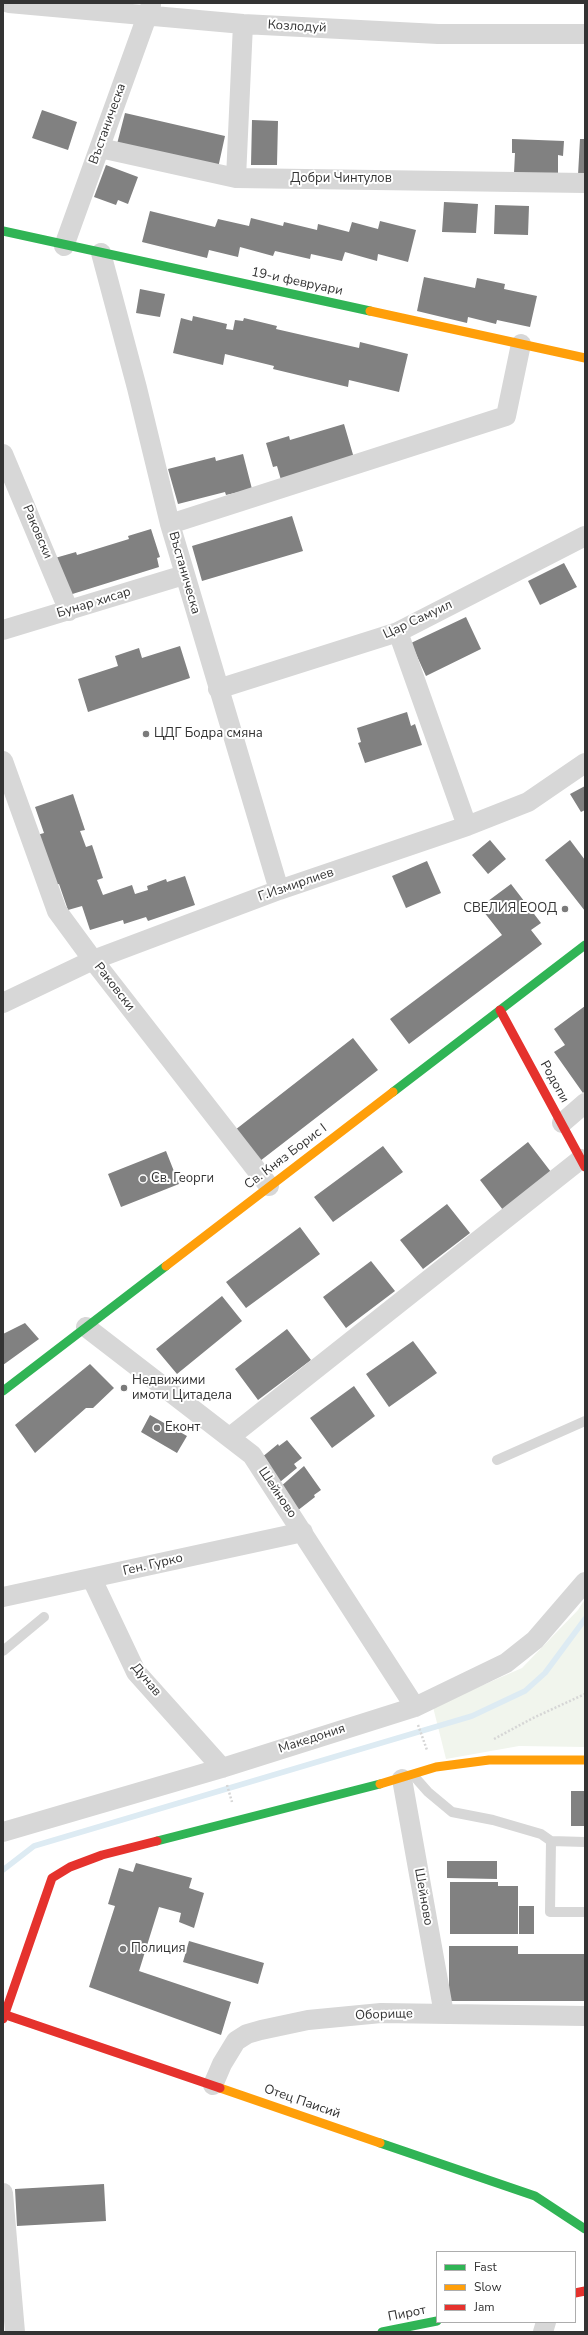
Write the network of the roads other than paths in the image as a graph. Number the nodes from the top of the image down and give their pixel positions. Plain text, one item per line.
1 (9, 3) edge
2 (149, 10) edge
3 (243, 24) junction
4 (585, 34) edge
5 (100, 148) junction
6 (236, 178) junction
7 (585, 183) edge
8 (3, 231) edge
9 (64, 246) junction
10 (101, 253) junction
11 (520, 344) junction
12 (585, 358) edge
13 (3, 454) edge
14 (170, 524) junction
15 (585, 536) edge
16 (184, 575) junction
17 (69, 611) junction
18 (3, 630) edge
19 (398, 632) junction
20 (218, 689) junction
21 (3, 761) edge
22 (585, 763) edge
23 (468, 826) junction
24 (279, 890) junction
25 (585, 945) edge
26 (93, 960) junction
27 (3, 1003) edge
28 (500, 1010) junction
29 (585, 1103) edge
30 (562, 1123) junction
31 (583, 1163) edge
32 (270, 1186) junction
33 (86, 1327) junction
34 (3, 1391) edge
35 (585, 1421) edge
36 (230, 1437) junction
37 (497, 1460) dead end
38 (303, 1532) junction
39 (92, 1579) junction
40 (585, 1582) edge
41 (3, 1597) edge
42 (44, 1617) dead end
43 (3, 1651) edge
44 (416, 1713) junction
45 (585, 1760) edge
46 (222, 1768) junction
47 (407, 1777) junction
48 (3, 1832) edge
49 (551, 1841) junction
50 (585, 1842) edge
51 (585, 1912) edge
52 (444, 2014) junction
53 (3, 2016) edge
54 (585, 2016) edge
55 (213, 2085) junction
56 (3, 2193) edge
57 (585, 2229) edge
58 (7, 2269) edge
59 (436, 2321) edge
60 (14, 2332) edge
61 (382, 2332) edge

1 - 2 street, Козлодуй
2 - 3 street, Козлодуй
2 - 5 street, Въстаническа
3 - 4 street, Козлодуй
3 - 6 street
5 - 6 street, Добри Чинтулов
5 - 9 street, Въстаническа
6 - 7 street, Добри Чинтулов
8 - 9 street, 19-и февруари
9 - 10 street, 19-и февруари
10 - 11 street, 19-и февруари
10 - 14 street, Въстаническа
11 - 12 street, 19-и февруари
11 - 14 street
13 - 17 street, Раковски
14 - 16 street, Въстаническа
15 - 19 street, Цар Самуил
16 - 17 street, Бунар хисар
16 - 20 street, Въстаническа
17 - 18 street, Бунар хисар
19 - 20 street, Цар Самуил
19 - 23 street
20 - 24 street, Въстаническа
21 - 26 street, Раковски
22 - 23 street, Г.Измирлиев
23 - 24 street, Г.Измирлиев
24 - 26 street, Г.Измирлиев
25 - 28 street, Св. Княз Борис I
26 - 27 street, Г.Измирлиев
26 - 32 street, Раковски
28 - 30 street, Родопи
28 - 32 street, Св. Княз Борис I
29 - 30 street
30 - 31 street, Родопи
31 - 36 street
32 - 33 street, Св. Княз Борис I
33 - 34 street, Св. Княз Борис I
33 - 36 street, Шейново
35 - 37 lane
36 - 38 street, Шейново
38 - 39 street, Ген. Гурко
38 - 44 street, Шейново
39 - 41 street, Ген. Гурко
39 - 46 street, Дунав
40 - 44 street, Македония
42 - 43 lane
44 - 46 street, Македония
45 - 47 street
46 - 48 street, Македония
47 - 49 lane
47 - 52 street, Шейново
47 - 53 street
49 - 50 lane
49 - 51 lane
52 - 54 street, Оборище
52 - 55 street, Оборище
53 - 55 street, Отец Паисий
55 - 57 street, Отец Паисий
56 - 58 street
58 - 60 street
59 - 61 street, Пирот

